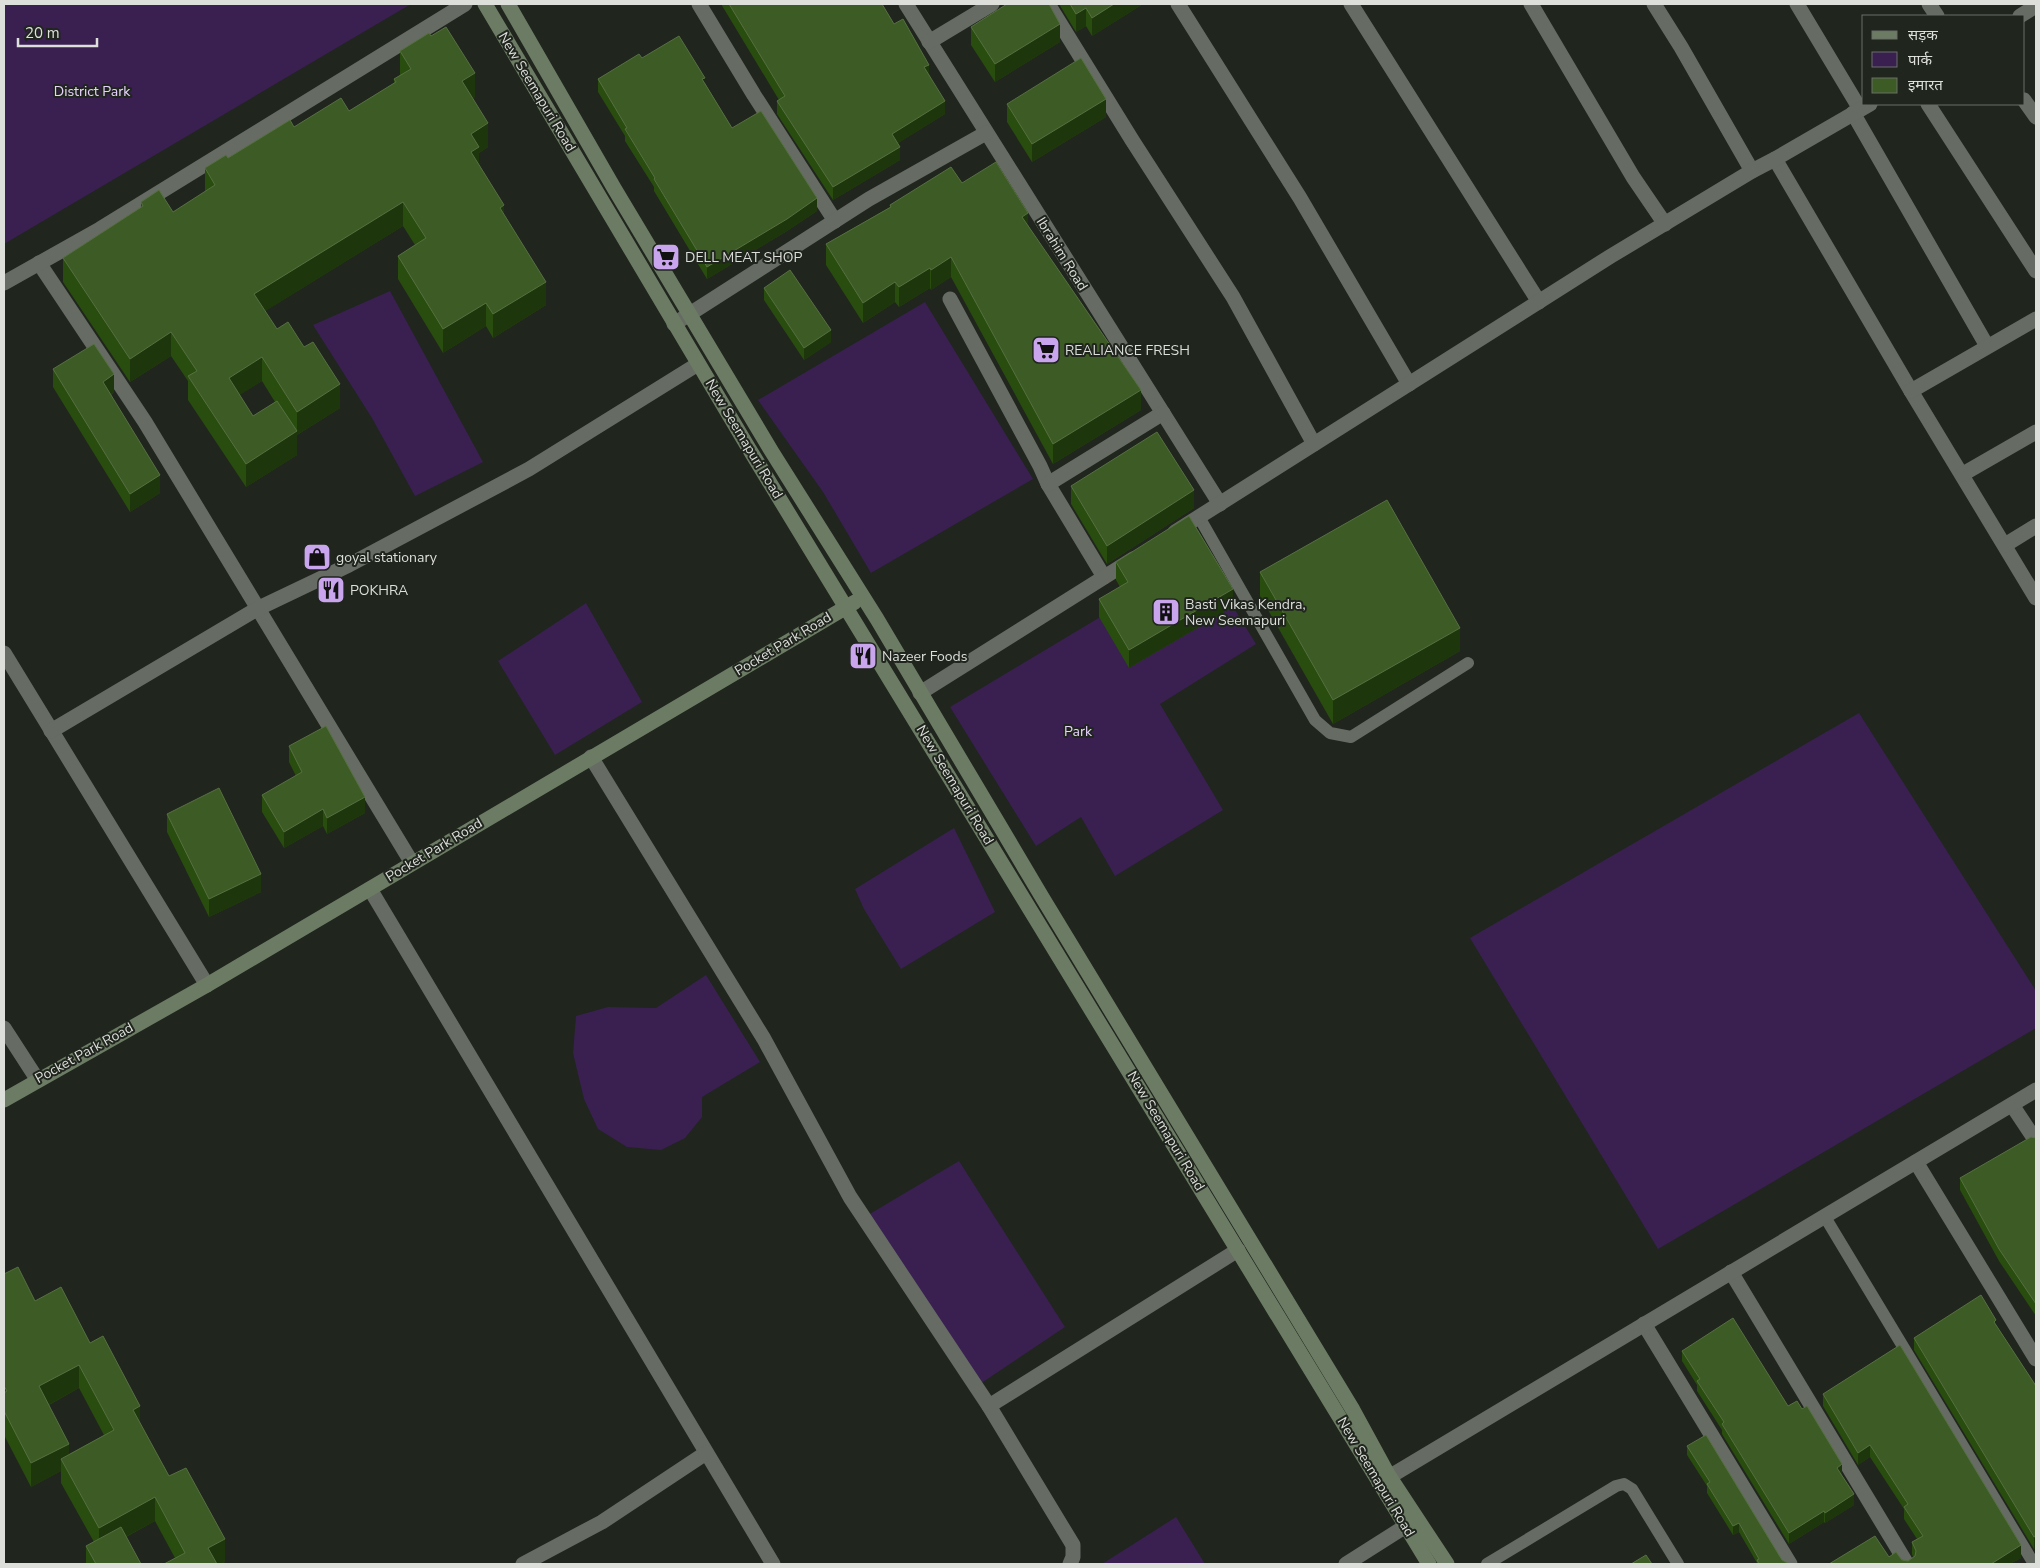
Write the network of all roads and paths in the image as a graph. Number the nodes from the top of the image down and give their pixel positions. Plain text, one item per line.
1 (465, 4) edge
2 (485, 4) edge
3 (508, 4) edge
4 (699, 4) edge
5 (906, 4) edge
6 (992, 4) edge
7 (1048, 4) edge
8 (1178, 4) edge
9 (1351, 4) edge
10 (1531, 4) edge
11 (1654, 4) edge
12 (1797, 4) edge
13 (1929, 4) edge
14 (2036, 6) edge
15 (1936, 15) edge
16 (2022, 15) edge
17 (929, 42) junction
18 (2025, 101) edge
19 (1929, 105) edge
20 (1861, 109) edge
21 (2036, 117) edge
22 (986, 133) junction
23 (1776, 159) junction
24 (1752, 171) junction
25 (835, 221) junction
26 (1665, 224) junction
27 (39, 263) junction
28 (2036, 272) edge
29 (4, 283) edge
30 (950, 299) dead end
31 (1539, 302) junction
32 (690, 315) junction
33 (2036, 319) edge
34 (674, 324) junction
35 (1987, 346) junction
36 (698, 364) junction
37 (1409, 384) junction
38 (1912, 391) junction
39 (1163, 414) junction
40 (2036, 432) edge
41 (1314, 444) junction
42 (1963, 474) junction
43 (1048, 484) junction
44 (1220, 504) junction
45 (1199, 517) junction
46 (2036, 526) edge
47 (1160, 542) edge
48 (2005, 545) junction
49 (1144, 552) edge
50 (1104, 577) junction
51 (863, 597) junction
52 (2036, 598) edge
53 (846, 607) junction
54 (257, 609) junction
55 (4, 653) edge
56 (1468, 663) dead end
57 (920, 693) junction
58 (52, 730) junction
59 (591, 757) junction
60 (412, 863) junction
61 (370, 889) junction
62 (207, 985) junction
63 (4, 1028) edge
64 (37, 1079) junction
65 (2036, 1090) edge
66 (4, 1100) edge
67 (2012, 1104) junction
68 (2036, 1141) edge
69 (1916, 1162) junction
70 (1824, 1217) junction
71 (1238, 1250) junction
72 (1732, 1272) junction
73 (1644, 1324) junction
74 (2036, 1359) edge
75 (989, 1406) junction
76 (706, 1453) junction
77 (1384, 1479) junction
78 (1406, 1526) junction
79 (523, 1564) edge
80 (773, 1564) edge
81 (1070, 1564) edge
82 (1346, 1564) edge
83 (1429, 1564) edge
84 (1447, 1564) edge
85 (1487, 1564) edge
86 (1678, 1564) edge
87 (1790, 1564) edge
88 (1907, 1564) edge
89 (2034, 1564) edge

1 - 27 street
2 - 34 main road, New Seemapuri Road
3 - 32 main road, New Seemapuri Road
4 - 25 street
5 - 17 street, Ibrahim Road
6 - 17 street
7 - 41 street
8 - 37 street
9 - 31 street
10 - 26 street
11 - 24 street
12 - 20 street
13 - 15 street
14 - 16 street
17 - 22 street, Ibrahim Road
18 - 21 street
19 - 28 street
20 - 23 street
20 - 35 street
22 - 25 street
22 - 39 street, Ibrahim Road
23 - 24 street
23 - 38 street
24 - 26 street
25 - 32 street
26 - 31 street
27 - 29 street
27 - 54 street
30 - 43 street
31 - 37 street
32 - 34 street
32 - 51 main road, New Seemapuri Road
33 - 35 street
34 - 36 main road, New Seemapuri Road
35 - 38 street
36 - 53 main road, New Seemapuri Road
36 - 54 street
37 - 41 street
38 - 42 street
39 - 43 street
39 - 44 street, Ibrahim Road
40 - 42 street
41 - 44 street
42 - 48 street
43 - 50 street
44 - 45 street
45 - 47 street
45 - 56 lane
46 - 48 street
48 - 52 street
49 - 50 street
50 - 57 street
51 - 53 main road, Pocket Park Road
51 - 57 main road, New Seemapuri Road
53 - 59 main road, Pocket Park Road
53 - 71 main road, New Seemapuri Road
54 - 58 street
54 - 60 street
55 - 58 street
57 - 77 main road, New Seemapuri Road
58 - 62 street
59 - 60 main road, Pocket Park Road
59 - 75 street
60 - 61 main road, Pocket Park Road
61 - 62 main road, Pocket Park Road
61 - 76 street
62 - 64 main road, Pocket Park Road
63 - 64 street
64 - 66 main road, Pocket Park Road
65 - 67 street
67 - 68 street
67 - 69 street
69 - 70 street
69 - 74 street
70 - 72 street
70 - 89 lane
71 - 75 street
71 - 77 main road, New Seemapuri Road
72 - 73 street
72 - 88 street
73 - 77 street
73 - 87 street
75 - 81 street
76 - 79 street
76 - 80 street
77 - 78 main road, New Seemapuri Road
77 - 84 main road, New Seemapuri Road
78 - 82 street
78 - 83 main road, New Seemapuri Road
85 - 86 lane

